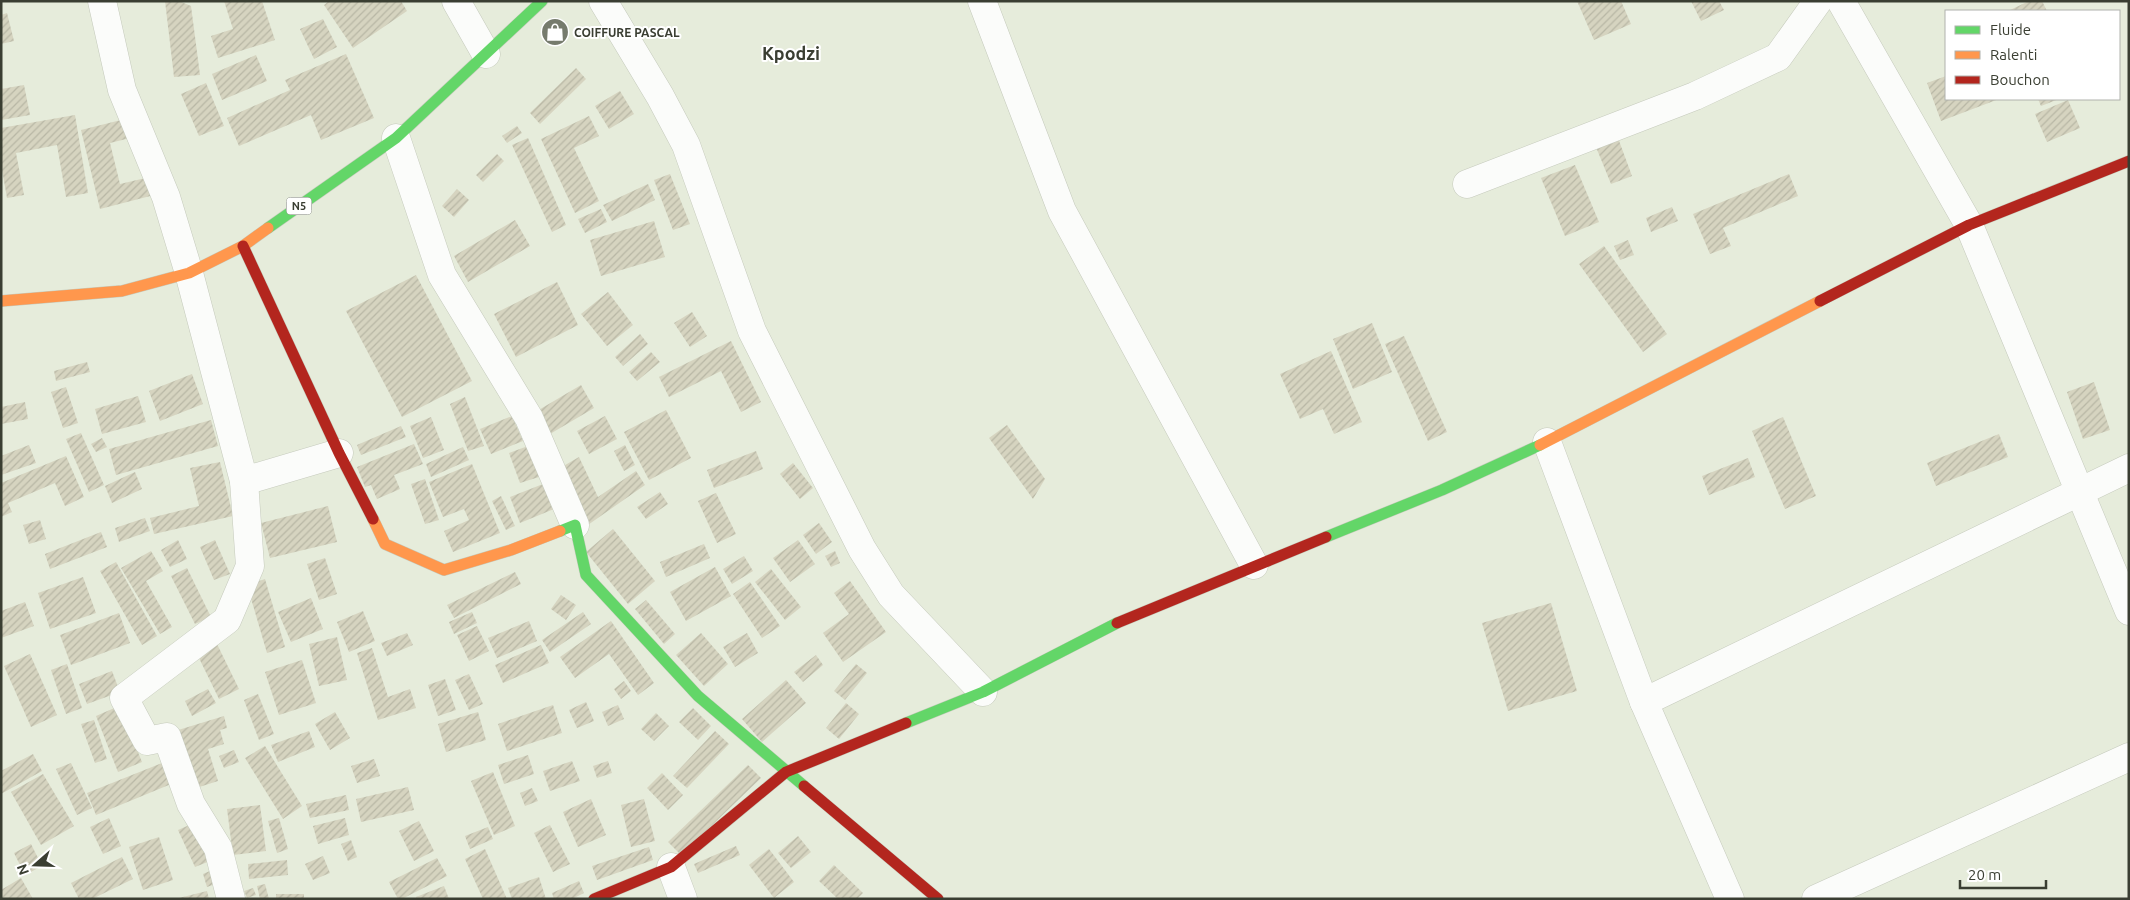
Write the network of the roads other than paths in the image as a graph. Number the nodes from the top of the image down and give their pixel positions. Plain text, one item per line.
1 (102, 1) edge
2 (456, 1) edge
3 (542, 1) edge
4 (603, 1) edge
5 (982, 1) edge
6 (1818, 1) edge
7 (1841, 1) edge
8 (486, 54) junction
9 (396, 138) junction
10 (2129, 161) edge
11 (1467, 184) dead end
12 (1968, 225) junction
13 (243, 246) junction
14 (189, 273) junction
15 (1, 300) edge
16 (1547, 442) junction
17 (339, 453) junction
18 (2129, 468) edge
19 (244, 481) junction
20 (2079, 492) junction
21 (575, 525) junction
22 (1254, 565) junction
23 (2129, 611) edge
24 (983, 692) junction
25 (1644, 702) junction
26 (2129, 757) edge
27 (786, 772) junction
28 (671, 867) junction
29 (231, 899) edge
30 (594, 899) edge
31 (683, 899) edge
32 (938, 899) edge
33 (1730, 899) edge
34 (1816, 899) edge

1 - 14 street
2 - 8 street
3 - 8 street, N5 / N5
4 - 24 street
5 - 22 street
6 - 11 street
7 - 12 street
8 - 9 street, N5 / N5
9 - 13 street, N5 / N5
9 - 21 street
10 - 12 street
12 - 16 street
12 - 20 street
13 - 14 street, N5 / N5
13 - 17 street
14 - 15 street, N5 / N5
14 - 19 street
16 - 22 street
16 - 25 street
17 - 19 street
17 - 21 street
18 - 20 street
19 - 29 street
20 - 23 street
20 - 25 street
21 - 27 street
22 - 24 street
24 - 27 street
25 - 33 street
26 - 34 street
27 - 28 street
27 - 32 street
28 - 30 street
28 - 31 street

